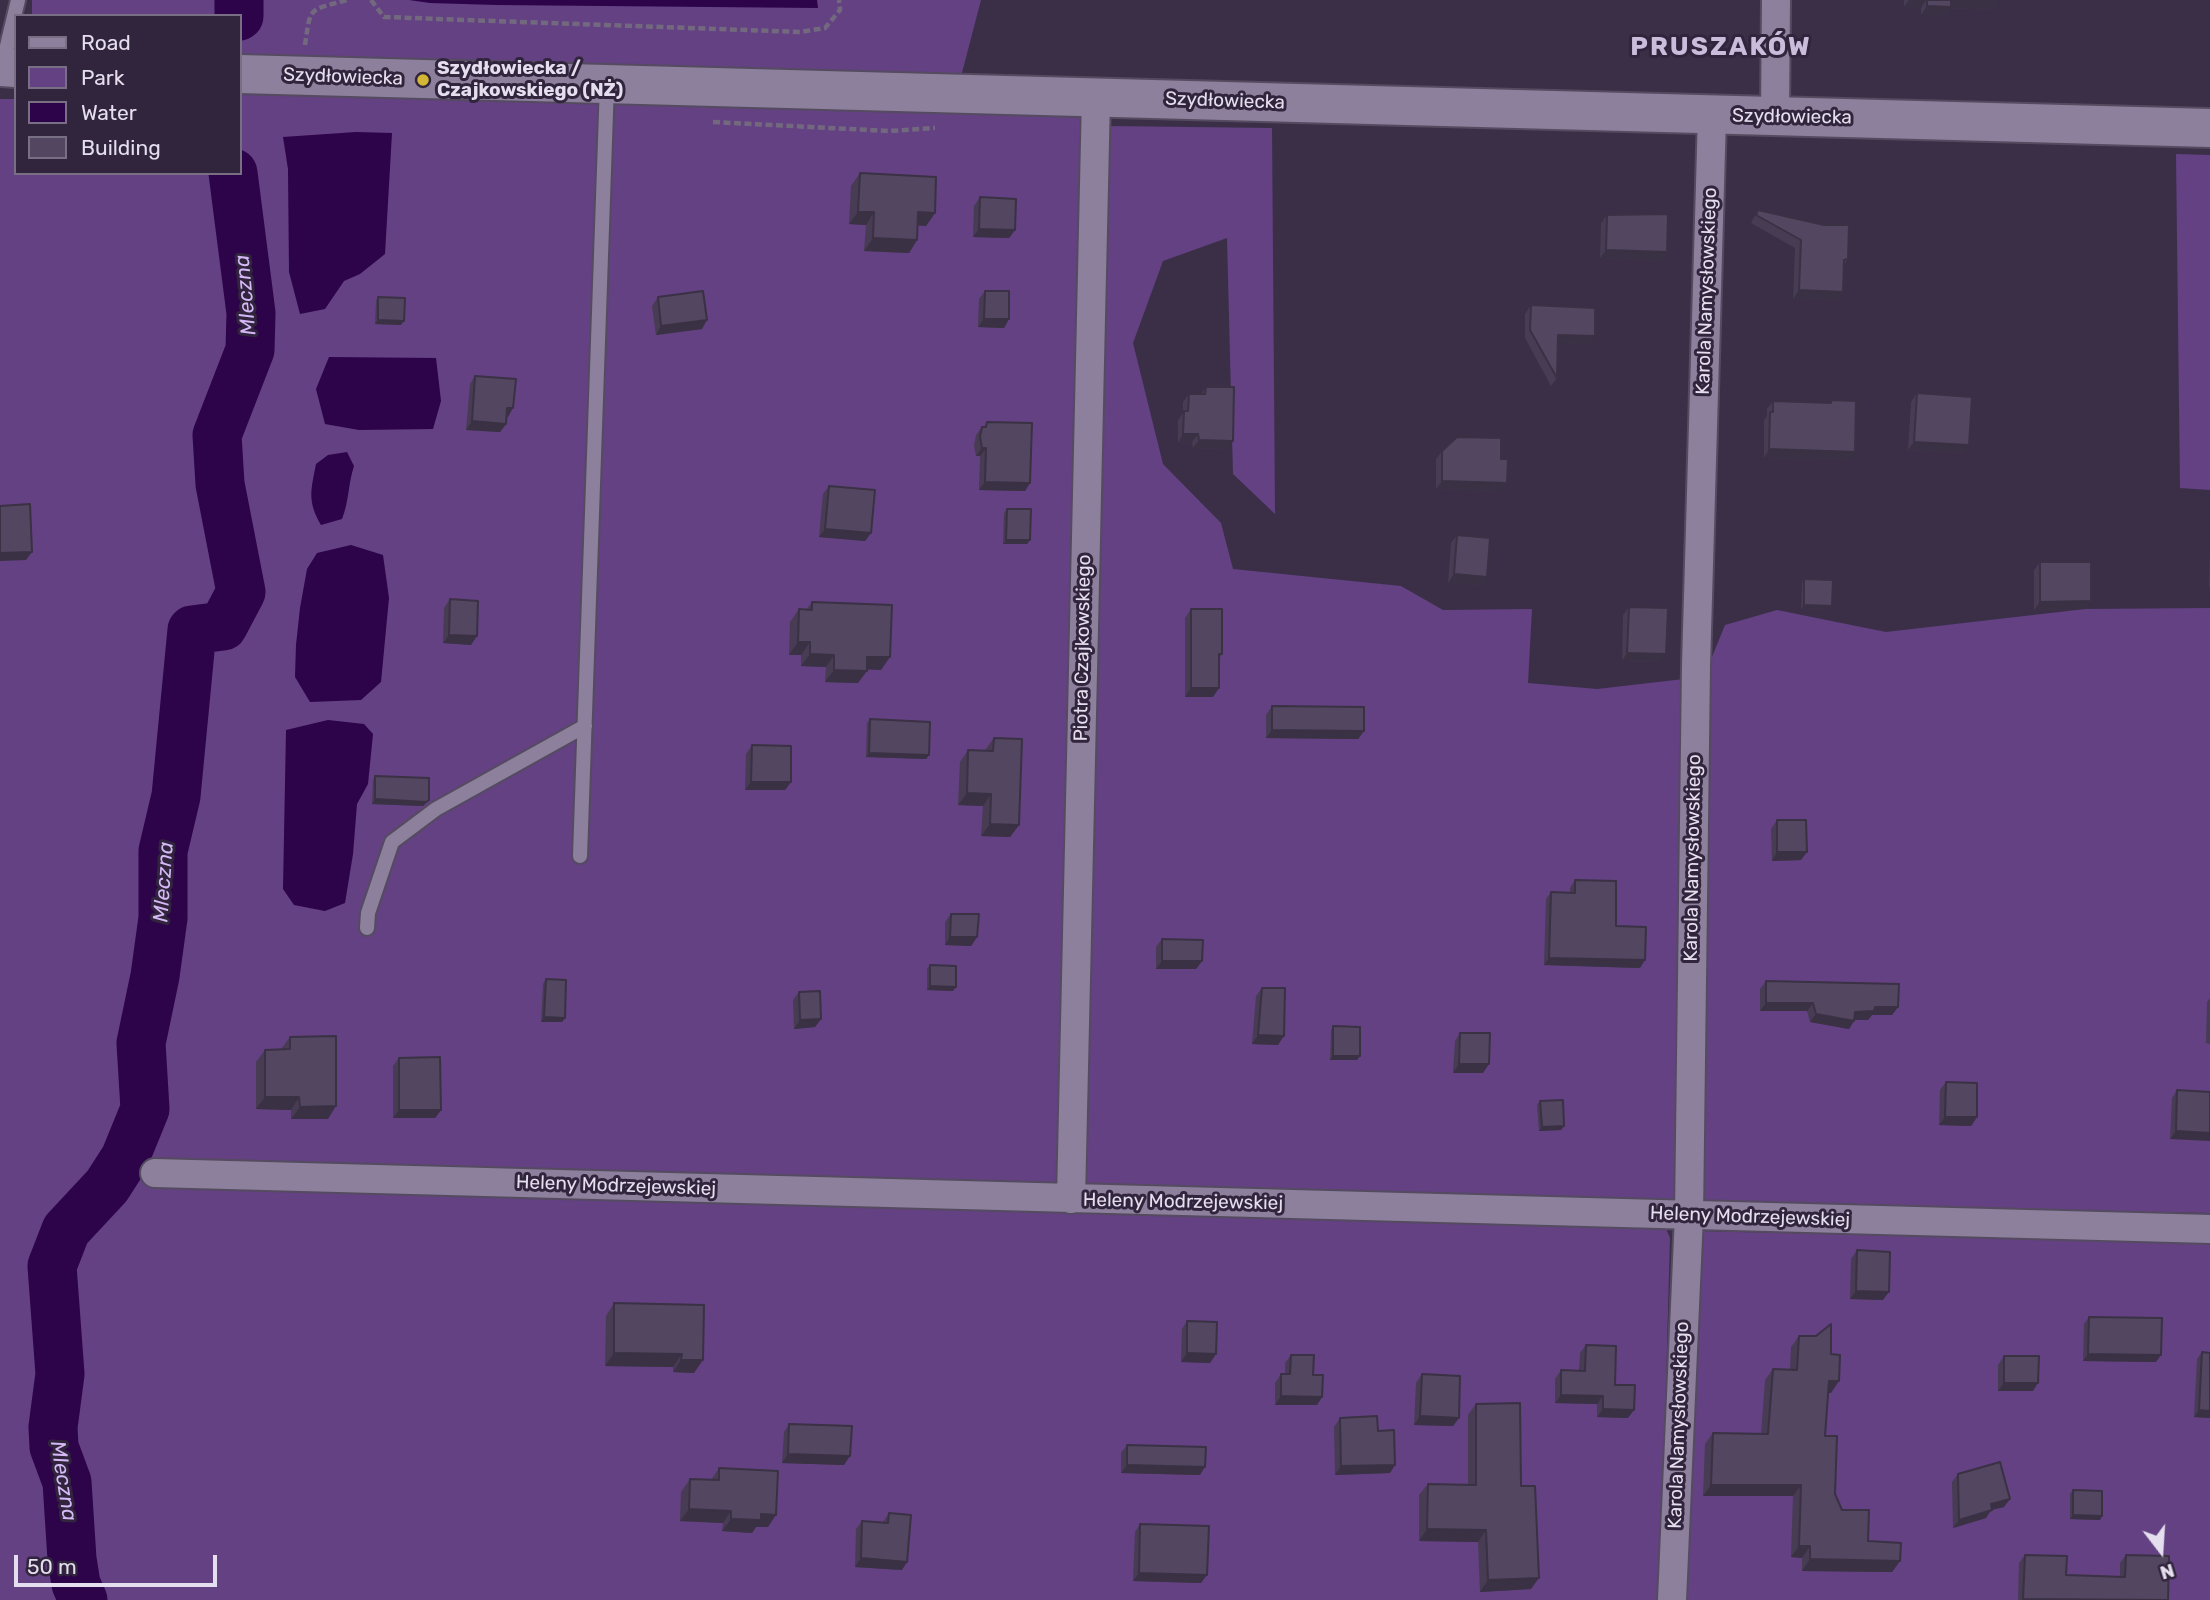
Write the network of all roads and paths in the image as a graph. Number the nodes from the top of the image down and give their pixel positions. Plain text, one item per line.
1 (347, 0) edge
2 (371, 0) edge
3 (839, 0) edge
4 (1776, 0) edge
5 (14, 22) edge
6 (6, 67) edge
7 (266, 75) edge
8 (607, 83) junction
9 (1096, 97) junction
10 (1712, 116) junction
11 (1775, 117) junction
12 (2210, 128) edge
13 (585, 726) junction
14 (580, 856) dead end
15 (367, 928) dead end
16 (155, 1173) dead end
17 (1071, 1199) junction
18 (1689, 1215) junction
19 (2210, 1229) edge
20 (1672, 1600) edge

1 - 7 path
2 - 3 path
4 - 11 street
5 - 6 lane
7 - 8 street, Szydłowiecka
8 - 9 street, Szydłowiecka
8 - 13 lane
9 - 10 street, Szydłowiecka
9 - 17 street, Piotra Czajkowskiego
10 - 11 street, Szydłowiecka
10 - 18 street, Karola Namysłowskiego
11 - 12 street, Szydłowiecka
13 - 14 lane
13 - 15 lane
16 - 17 street, Heleny Modrzejewskiej
17 - 18 street, Heleny Modrzejewskiej
18 - 19 street, Heleny Modrzejewskiej
18 - 20 street, Karola Namysłowskiego

